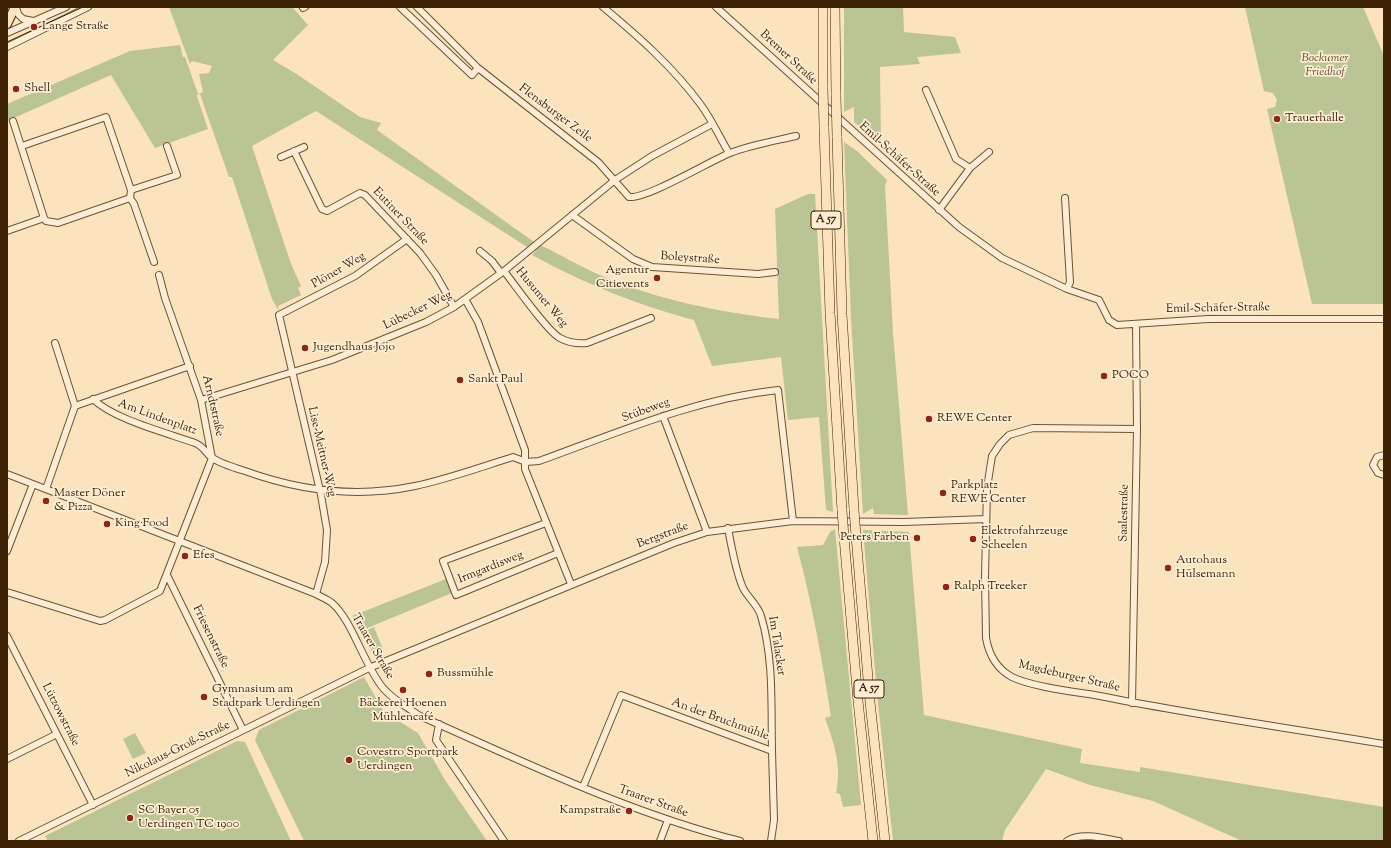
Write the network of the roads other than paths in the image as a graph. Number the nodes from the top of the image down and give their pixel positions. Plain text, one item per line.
1 (16, 7) edge
2 (66, 7) edge
3 (88, 7) edge
4 (417, 7) edge
5 (603, 7) edge
6 (716, 7) edge
7 (823, 7) edge
8 (835, 7) edge
9 (402, 8) edge
10 (33, 21) junction
11 (7, 24) edge
12 (7, 33) edge
13 (7, 48) edge
14 (478, 68) junction
15 (926, 90) dead end
16 (13, 122) dead end
17 (712, 124) junction
18 (845, 126) joint
19 (796, 136) dead end
20 (22, 146) junction
21 (167, 146) dead end
22 (304, 147) dead end
23 (294, 151) junction
24 (988, 152) dead end
25 (729, 154) junction
26 (281, 157) dead end
27 (970, 168) junction
28 (615, 180) junction
29 (131, 190) junction
30 (130, 198) junction
31 (1065, 198) dead end
32 (939, 210) junction
33 (572, 215) junction
34 (44, 218) junction
35 (7, 231) edge
36 (407, 239) junction
37 (480, 251) dead end
38 (154, 262) dead end
39 (502, 272) junction
40 (775, 272) dead end
41 (159, 275) dead end
42 (1067, 289) junction
43 (465, 299) junction
44 (454, 307) junction
45 (279, 315) joint
46 (651, 318) dead end
47 (1384, 319) edge
48 (1136, 324) junction
49 (55, 343) dead end
50 (190, 366) junction
51 (292, 374) junction
52 (93, 399) junction
53 (201, 400) junction
54 (75, 406) junction
55 (663, 416) junction
56 (1137, 428) junction
57 (1384, 455) edge
58 (212, 458) junction
59 (526, 462) junction
60 (7, 474) edge
61 (1384, 475) edge
62 (33, 484) junction
63 (46, 489) junction
64 (319, 490) junction
65 (986, 519) junction
66 (793, 520) junction
67 (546, 523) junction
68 (728, 528) junction
69 (707, 532) junction
70 (178, 541) junction
71 (7, 551) edge
72 (558, 553) junction
73 (167, 575) junction
74 (571, 584) junction
75 (7, 592) edge
76 (316, 594) junction
77 (7, 636) edge
78 (369, 668) junction
79 (1132, 703) junction
80 (439, 724) junction
81 (243, 730) junction
82 (57, 734) junction
83 (1384, 744) edge
84 (772, 751) junction
85 (7, 759) edge
86 (583, 787) junction
87 (93, 805) junction
88 (668, 820) junction
89 (19, 841) edge
90 (504, 841) edge
91 (660, 841) edge
92 (740, 841) edge
93 (770, 841) edge
94 (873, 841) edge
95 (885, 841) edge
96 (1067, 841) edge
97 (1119, 841) edge

1 - 10 street
1 - 11 main road
2 - 10 street
3 - 13 street
4 - 14 street, Flensburger Zeile
5 - 17 street
6 - 18 street, Bremer Straße
7 - 94 highway, A 57, bridge
8 - 95 highway, A 57, bridge
9 - 14 street
10 - 12 street
14 - 28 street, Flensburger Zeile
15 - 27 street
16 - 20 street
17 - 25 street
17 - 28 street, Lübecker Weg
18 - 32 street, Emil-Schäfer-Straße
19 - 25 street
20 - 29 street
20 - 34 street
21 - 29 street
22 - 23 street
23 - 26 street
23 - 36 street, Eutiner Straße
24 - 27 street, Emil-Schäfer-Straße
25 - 28 street
27 - 32 street, Emil-Schäfer-Straße
28 - 33 street, Lübecker Weg
29 - 30 street
30 - 34 street
30 - 38 street
31 - 42 street
32 - 42 street, Emil-Schäfer-Straße
33 - 39 street, Lübecker Weg
33 - 40 street, Boleystraße
34 - 35 street
36 - 44 street, Eutiner Straße
36 - 45 street, Plöner Weg
37 - 39 street
39 - 43 street, Lübecker Weg
39 - 46 street, Husumer Weg
41 - 50 street, Arndtstraße
42 - 48 street, Emil-Schäfer-Straße
43 - 44 street, Lübecker Weg
43 - 59 street
44 - 51 street, Lübecker Weg
45 - 51 street, Lise-Meitner-Weg
47 - 48 street, Emil-Schäfer-Straße
48 - 56 street, Saalestraße
49 - 54 street
50 - 52 street
50 - 53 street, Arndtstraße
51 - 53 street, Lübecker Weg
51 - 64 street, Lise-Meitner-Weg
52 - 54 street
52 - 58 street, Am Lindenplatz
53 - 58 street, Arndtstraße
54 - 63 street
55 - 59 street, Stübeweg
55 - 66 street, Stübeweg
55 - 69 street
56 - 65 street, Magdeburger Straße
56 - 79 street, Saalestraße
57 - 61 street
58 - 64 street, Stübeweg
58 - 70 street
59 - 64 street, Stübeweg
59 - 67 street
60 - 62 street, Traarer Straße
62 - 63 street, Traarer Straße
62 - 71 street
63 - 70 street, Traarer Straße
64 - 76 street, Lise-Meitner-Weg
65 - 66 street, Bergstraße
65 - 79 street, Magdeburger Straße
66 - 68 street, Bergstraße
67 - 72 street
67 - 72 street, Irmgardisweg
68 - 69 street, Bergstraße
68 - 84 street, Im Talacker
69 - 74 street, Bergstraße
70 - 73 street
70 - 76 street, Traarer Straße
72 - 74 street
73 - 75 street
73 - 81 street, Friesenstraße
74 - 78 street, Bergstraße
76 - 78 street, Traarer Straße
77 - 82 street, Lützowstraße
78 - 80 street, Traarer Straße
78 - 81 street, Nikolaus-Groß-Straße
79 - 83 street, Magdeburger Straße
80 - 86 street, Traarer Straße
80 - 90 street
81 - 87 street, Nikolaus-Groß-Straße
82 - 85 street
82 - 87 street, Lützowstraße
84 - 86 street, An der Bruchmühle
84 - 93 street, An der Bruchmühle
86 - 88 street, Traarer Straße
87 - 89 street, Nikolaus-Groß-Straße
88 - 91 street
88 - 92 street, Traarer Straße
96 - 97 street

